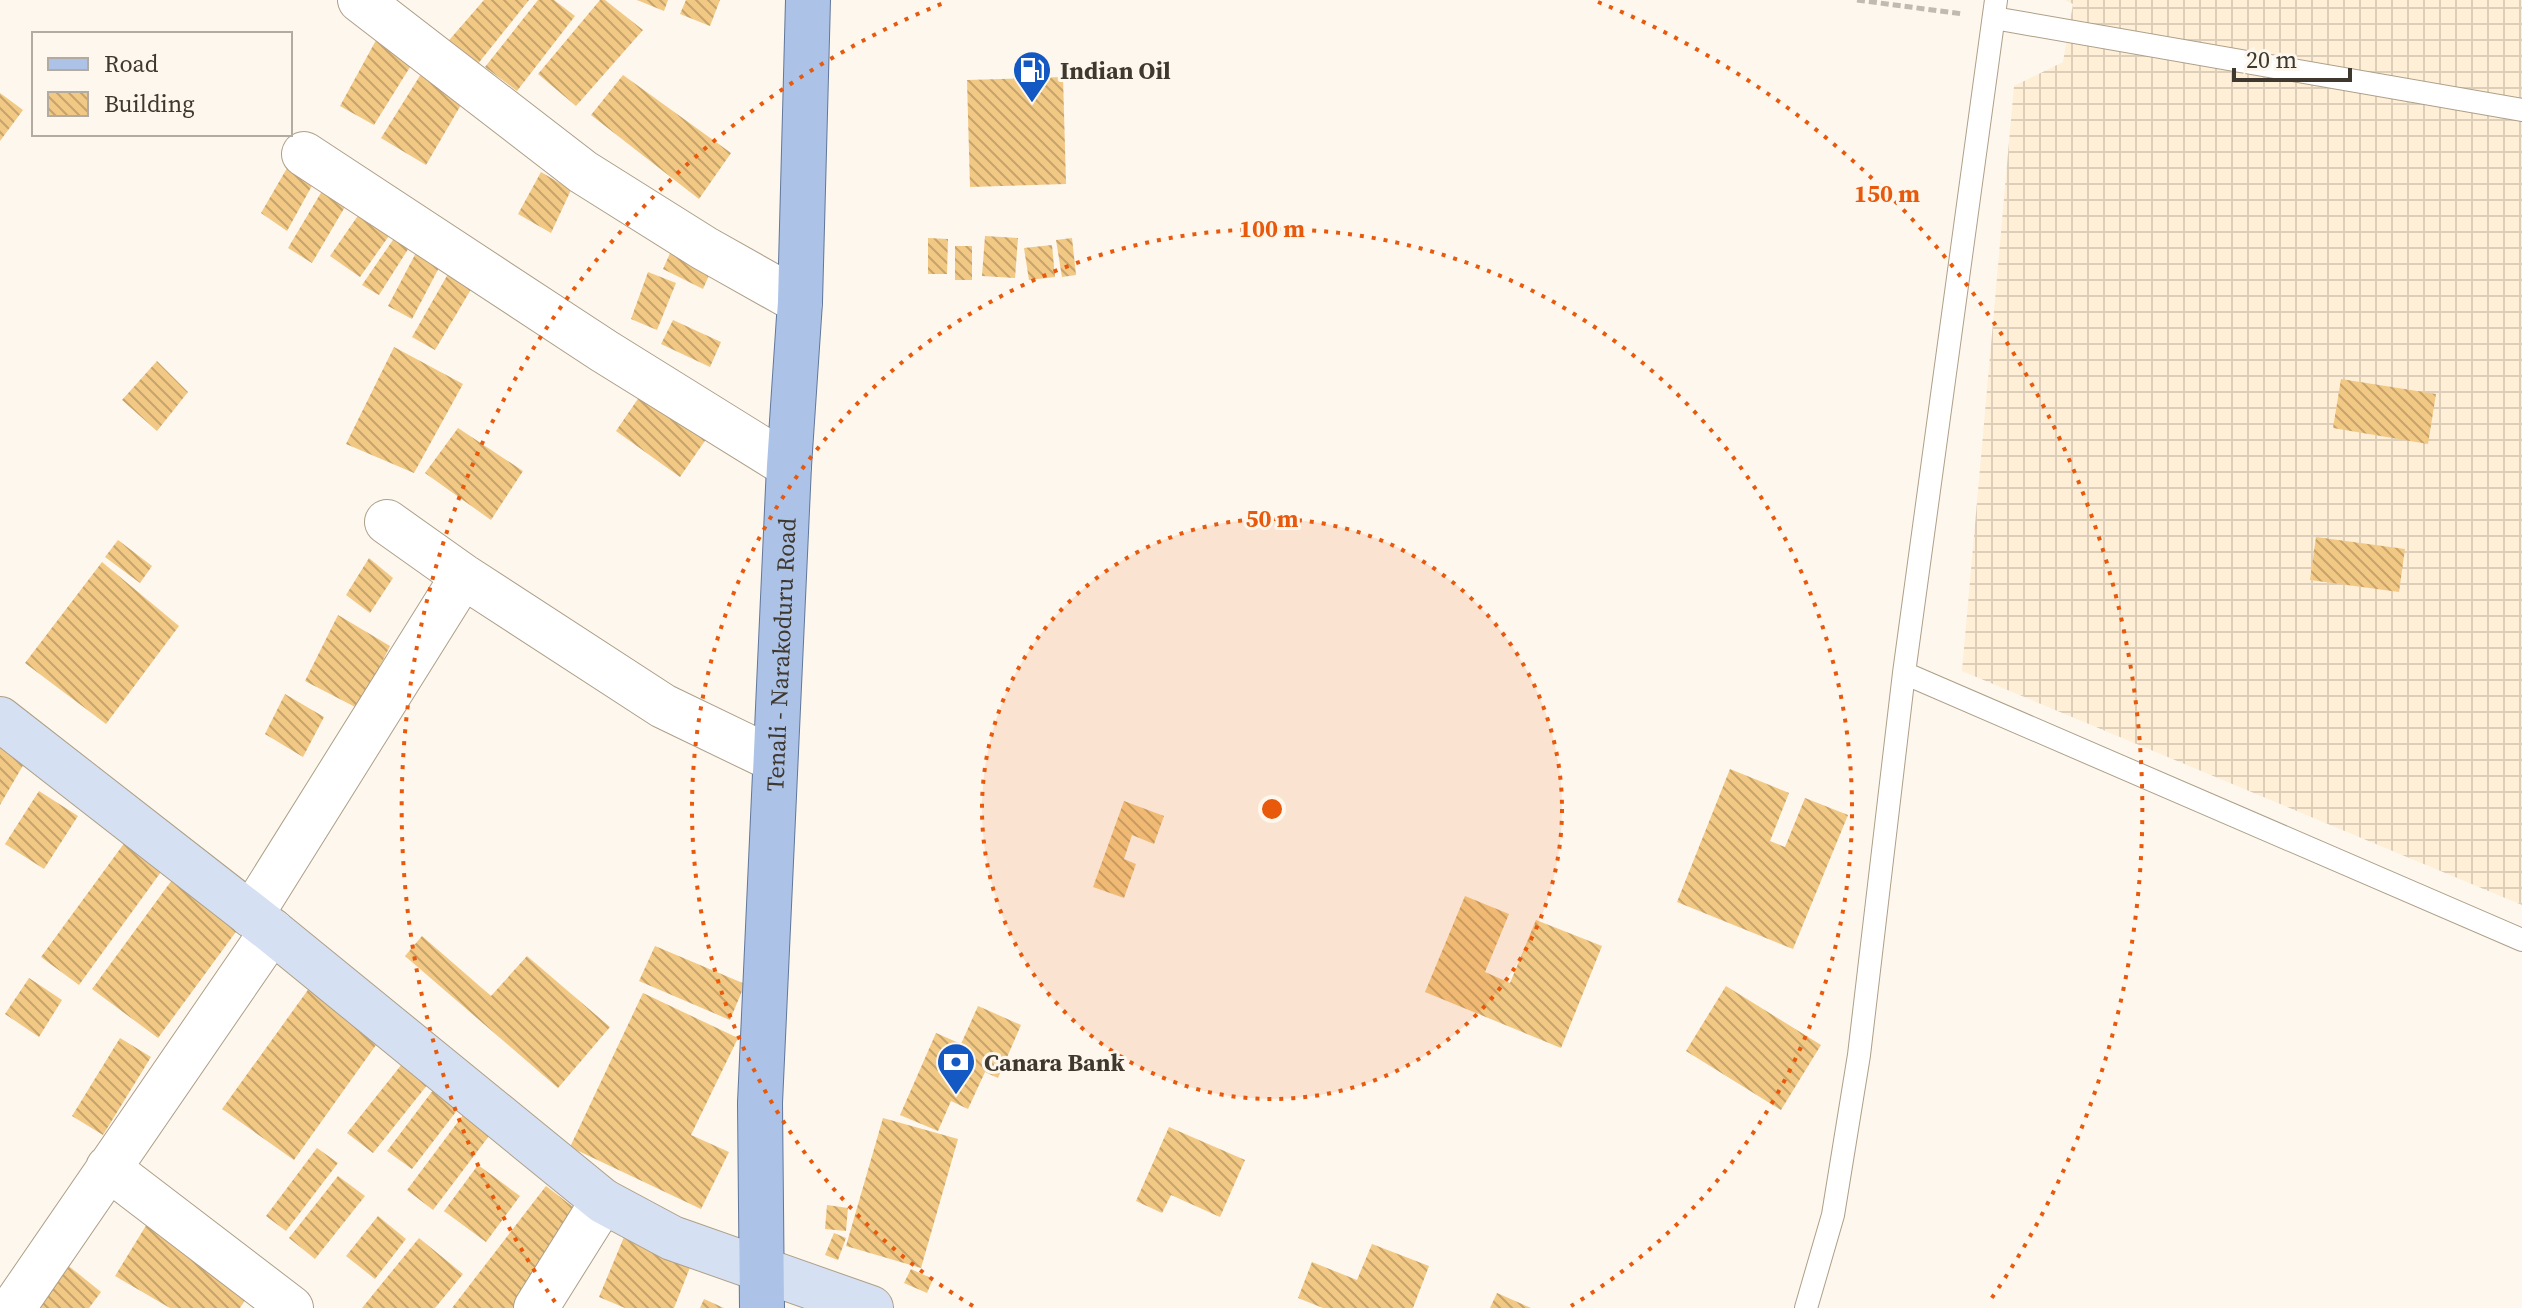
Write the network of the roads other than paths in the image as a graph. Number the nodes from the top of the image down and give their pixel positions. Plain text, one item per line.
1 (360, 0) edge
2 (808, 0) edge
3 (1995, 9) edge
4 (2522, 110) edge
5 (304, 154) dead end
6 (800, 302) junction
7 (789, 466) junction
8 (387, 522) dead end
9 (463, 576) junction
10 (1904, 673) junction
11 (0, 719) edge
12 (775, 760) junction
13 (262, 923) junction
14 (2522, 940) edge
15 (108, 1168) junction
16 (603, 1201) junction
17 (763, 1289) edge
18 (13, 1308) edge
19 (291, 1308) edge
20 (536, 1308) edge
21 (871, 1308) edge
22 (1806, 1308) edge

1 - 6 street
2 - 6 main road, Tenali - Narakoduru Road
3 - 4 lane
3 - 10 lane
5 - 7 street
6 - 7 main road, Tenali - Narakoduru Road
7 - 12 main road, Tenali - Narakoduru Road
8 - 9 street
9 - 12 street
9 - 13 street
10 - 14 lane
10 - 22 lane
11 - 13 main road
12 - 17 main road, Tenali - Narakoduru Road
13 - 15 street
13 - 16 main road
15 - 18 street
15 - 19 street
16 - 17 main road
16 - 20 street
17 - 21 main road

